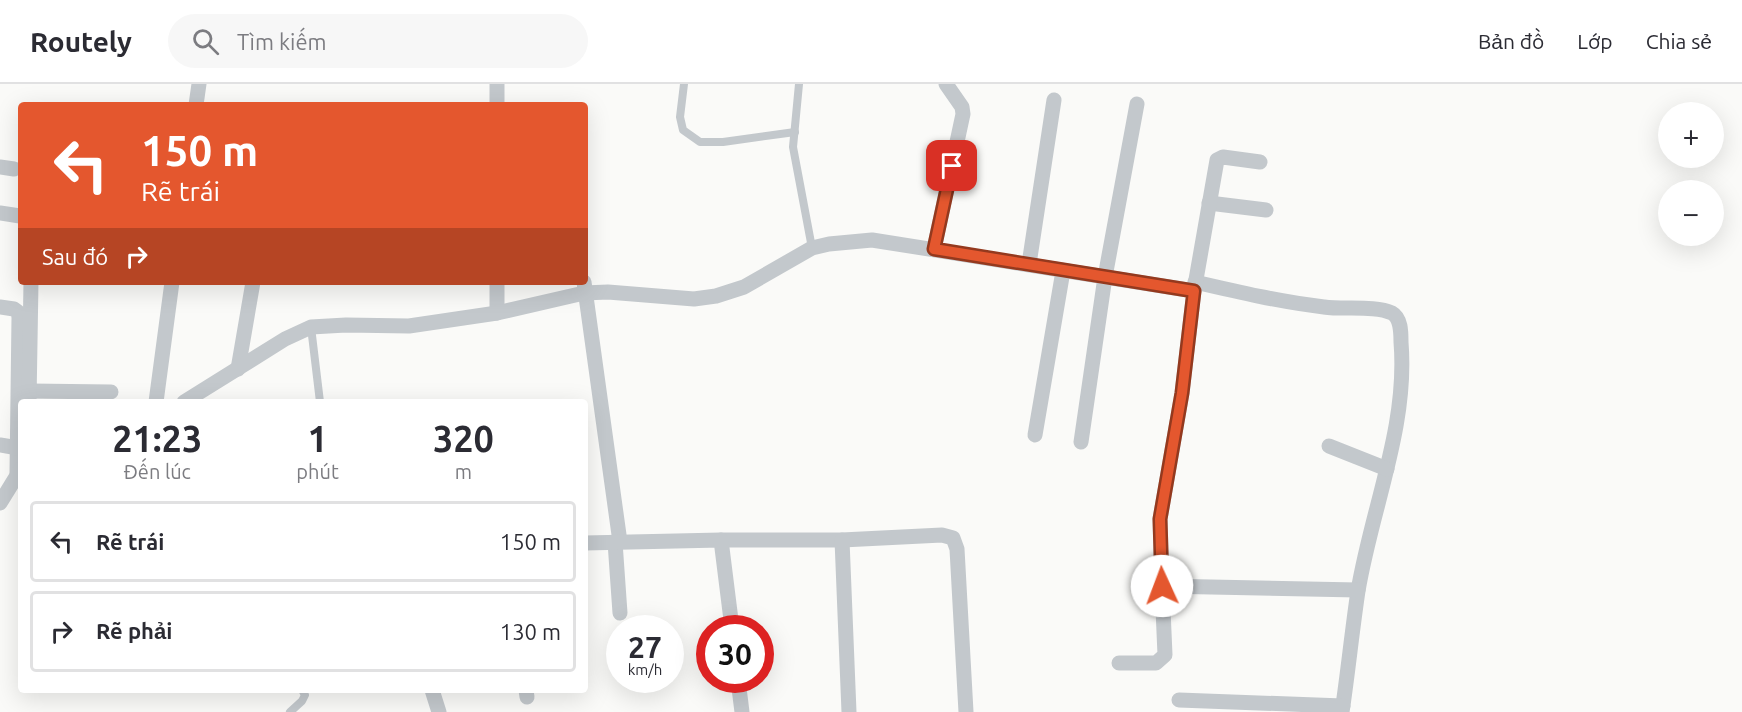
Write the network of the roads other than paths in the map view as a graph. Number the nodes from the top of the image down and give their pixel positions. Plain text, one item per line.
1 (199, 84) edge
2 (497, 84) edge
3 (684, 84) edge
4 (799, 84) edge
5 (946, 84) edge
6 (1054, 100) dead end
7 (196, 102) edge
8 (497, 102) edge
9 (1137, 104) dead end
10 (795, 132) junction
11 (1260, 162) dead end
12 (1209, 203) junction
13 (1266, 210) dead end
14 (0, 213) edge
15 (18, 216) edge
16 (812, 248) junction
17 (934, 249) junction
18 (1029, 264) junction
19 (1063, 271) junction
20 (1105, 277) junction
21 (31, 285) edge
22 (172, 285) edge
23 (252, 285) edge
24 (497, 285) edge
25 (584, 287) edge
26 (1194, 287) junction
27 (0, 307) edge
28 (497, 313) junction
29 (311, 327) junction
30 (238, 369) junction
31 (111, 392) dead end
32 (29, 397) edge
33 (19, 399) edge
34 (156, 399) edge
35 (189, 399) edge
36 (320, 399) edge
37 (1035, 435) dead end
38 (1081, 442) dead end
39 (0, 446) edge
40 (1329, 446) dead end
41 (18, 448) edge
42 (1387, 469) junction
43 (18, 473) edge
44 (0, 503) edge
45 (721, 540) junction
46 (842, 540) junction
47 (617, 542) junction
48 (588, 543) edge
49 (1162, 586) junction
50 (1358, 590) junction
51 (620, 613) dead end
52 (730, 615) edge
53 (1119, 663) dead end
54 (303, 693) edge
55 (433, 693) edge
56 (740, 693) edge
57 (1179, 700) dead end
58 (1342, 709) edge
59 (290, 712) edge
60 (439, 712) edge
61 (742, 712) edge
62 (849, 712) edge
63 (966, 712) edge

1 - 7 street
2 - 8 street
3 - 10 lane
4 - 10 lane
5 - 17 street
6 - 18 street
9 - 20 street
10 - 16 lane
11 - 12 street
12 - 13 street
12 - 26 street
14 - 15 street
16 - 17 street
16 - 25 street
17 - 18 street
18 - 19 street
19 - 20 street
19 - 37 street
20 - 26 street
20 - 38 street
21 - 32 street
22 - 34 street
23 - 30 street
24 - 28 street
25 - 28 street
25 - 47 street
26 - 42 street
26 - 49 street
27 - 33 street
28 - 29 street
29 - 30 street
29 - 36 lane
30 - 35 street
31 - 32 street
39 - 41 street
40 - 42 street
42 - 50 street
43 - 44 street
45 - 46 street
45 - 47 street
45 - 52 street
46 - 62 street
46 - 63 street
47 - 48 street
47 - 51 street
49 - 50 street
49 - 53 street
50 - 58 street
54 - 59 lane
55 - 60 street
56 - 61 street
57 - 58 street

